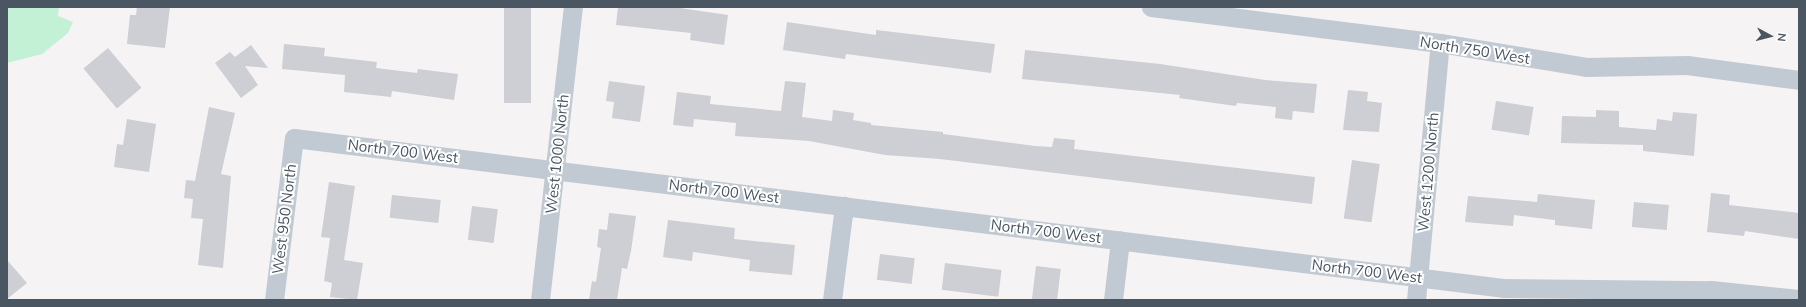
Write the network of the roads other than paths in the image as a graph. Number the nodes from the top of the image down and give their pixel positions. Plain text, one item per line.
1 (573, 7) edge
2 (1151, 7) edge
3 (1440, 43) junction
4 (1799, 80) edge
5 (294, 138) joint
6 (556, 170) junction
7 (844, 206) junction
8 (1120, 240) junction
9 (1418, 277) junction
10 (274, 300) edge
11 (540, 300) edge
12 (832, 300) edge
13 (1112, 300) edge
14 (1416, 300) edge
15 (1799, 300) edge

1 - 6 street, West 1000 North
2 - 3 street, North 750 West
3 - 4 street, North 750 West
3 - 9 street, West 1200 North
5 - 6 street, North 700 West
5 - 10 street, West 950 North
6 - 7 street, North 700 West
6 - 11 street, West 1000 North
7 - 8 street, North 700 West
7 - 12 street
8 - 9 street, North 700 West
8 - 13 street
9 - 14 street, West 1200 North
9 - 15 street, North 700 West

